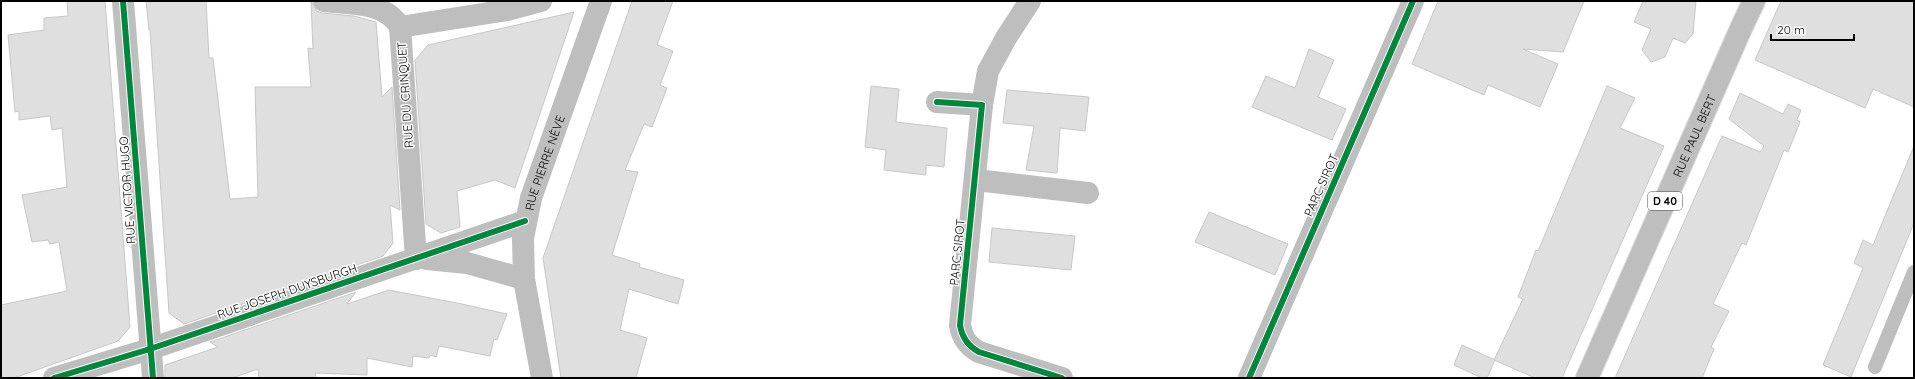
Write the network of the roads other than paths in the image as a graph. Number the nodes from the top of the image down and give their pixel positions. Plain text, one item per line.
1 (123, 1) edge
2 (324, 1) edge
3 (541, 1) edge
4 (601, 1) edge
5 (1030, 1) edge
6 (1412, 1) edge
7 (1750, 1) edge
8 (1754, 1) edge
9 (1743, 24) junction
10 (400, 27) junction
11 (937, 102) dead end
12 (982, 105) junction
13 (976, 180) junction
14 (1088, 193) dead end
15 (525, 221) junction
16 (416, 259) junction
17 (1914, 272) edge
18 (524, 279) junction
19 (150, 349) junction
20 (1875, 367) dead end
21 (54, 378) edge
22 (153, 378) edge
23 (542, 378) edge
24 (1062, 378) edge
25 (1249, 378) edge
26 (1587, 378) edge

1 - 19 street, RUE VICTOR HUGO
2 - 10 street
3 - 10 street, RUE DU CRINQUET
4 - 15 street, RUE PIERRE NÈVE
5 - 12 street, PARC SIROT
6 - 25 street, PARC SIROT
7 - 9 street, RUE PAUL BERT / D 40
8 - 9 street, RUE PAUL BERT / D 40
9 - 26 street, RUE PAUL BERT / D 40
10 - 16 street, RUE DU CRINQUET
11 - 12 street
12 - 13 street, PARC SIROT
13 - 14 street
13 - 24 street, PARC SIROT
15 - 16 street, RUE JOSEPH DUYSBURGH
15 - 18 street, RUE PIERRE NÈVE
16 - 18 street, RUE JOSEPH DUYSBURGH
16 - 19 street, RUE JOSEPH DUYSBURGH
17 - 20 lane
18 - 23 street, RUE PIERRE NÈVE
19 - 21 street, RUE JOSEPH DUYSBURGH
19 - 22 street, RUE VICTOR HUGO

